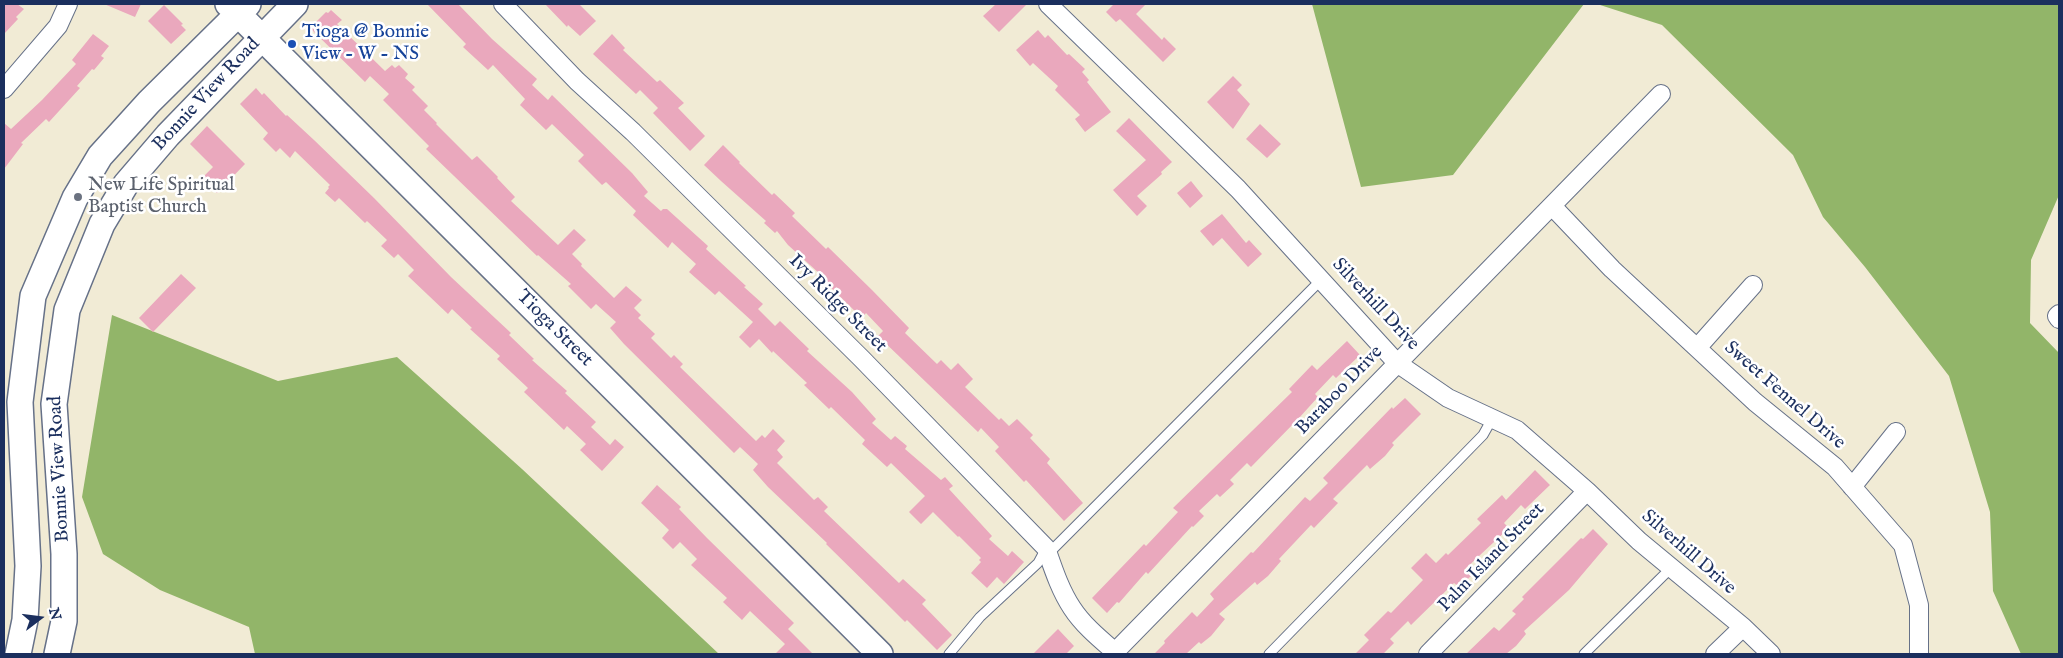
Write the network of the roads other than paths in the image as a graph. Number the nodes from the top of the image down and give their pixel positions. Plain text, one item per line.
1 (68, 4) edge
2 (294, 4) edge
3 (503, 4) edge
4 (1048, 4) edge
5 (238, 7) edge
6 (262, 36) junction
7 (4, 88) edge
8 (1661, 94) dead end
9 (1553, 207) junction
10 (1322, 280) junction
11 (1753, 285) dead end
12 (1697, 348) junction
13 (1397, 363) junction
14 (1492, 418) junction
15 (1896, 432) dead end
16 (1852, 487) junction
17 (1587, 491) junction
18 (1048, 551) junction
19 (1671, 568) junction
20 (1743, 627) junction
21 (1114, 653) edge
22 (18, 654) edge
23 (57, 654) edge
24 (880, 654) edge
25 (949, 654) edge
26 (1269, 654) edge
27 (1428, 654) edge
28 (1584, 654) edge
29 (1715, 654) edge
30 (1771, 654) edge
31 (1919, 654) edge

1 - 7 street
2 - 6 main road, Bonnie View Road
3 - 18 street, Ivy Ridge Street
4 - 10 street, Silverhill Drive
5 - 6 main road, Tioga Street
5 - 22 main road, Bonnie View Road
6 - 23 main road, Bonnie View Road
6 - 24 main road, Tioga Street
8 - 9 street, Baraboo Drive
9 - 12 street, Sweet Fennel Drive
9 - 13 street, Baraboo Drive
10 - 13 street, Silverhill Drive
10 - 18 lane
11 - 12 street
12 - 16 street, Sweet Fennel Drive
13 - 14 street, Silverhill Drive
13 - 21 street, Baraboo Drive
14 - 17 street, Silverhill Drive
14 - 26 lane
15 - 16 street
16 - 31 street, Sweet Fennel Drive
17 - 19 street, Silverhill Drive
17 - 27 street, Palm Island Street
18 - 21 street, Ivy Ridge Street
18 - 25 lane
19 - 20 street, Silverhill Drive
19 - 28 lane
20 - 29 street
20 - 30 street, Silverhill Drive

